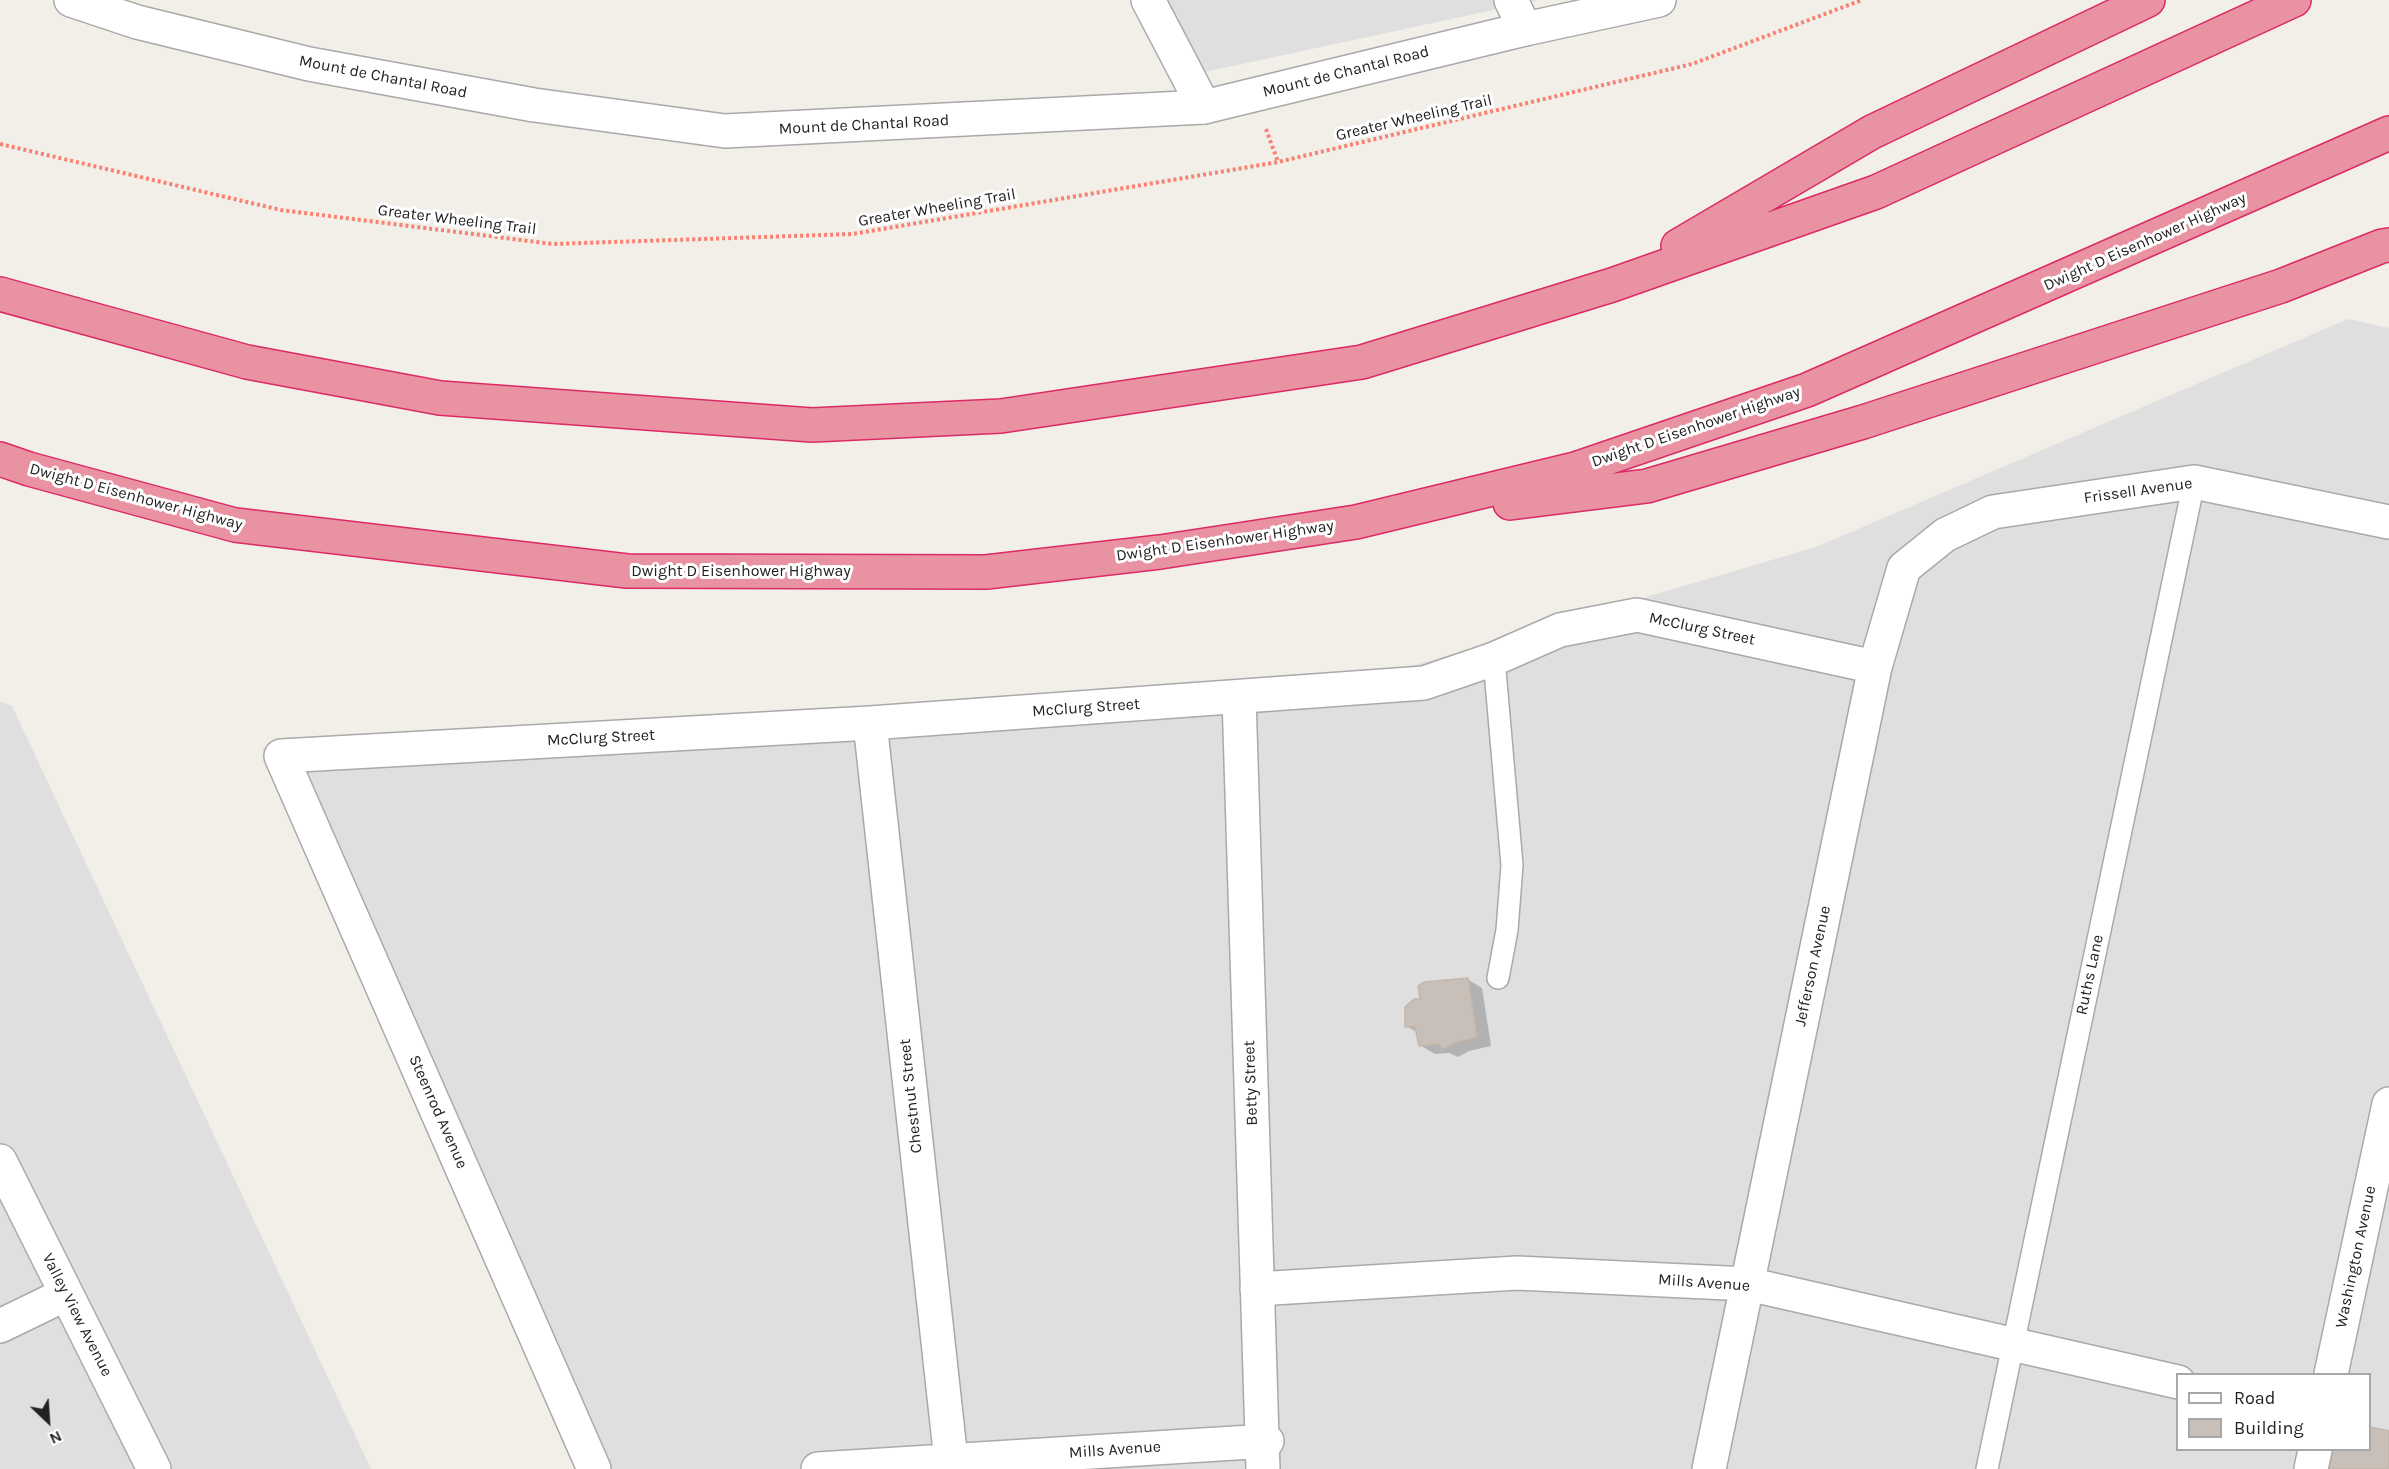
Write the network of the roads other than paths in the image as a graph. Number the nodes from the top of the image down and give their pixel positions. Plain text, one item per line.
1 (71, 0) edge
2 (1148, 0) edge
3 (1511, 0) edge
4 (1659, 0) edge
5 (2148, 0) edge
6 (2294, 0) edge
7 (1525, 29) junction
8 (1204, 107) junction
9 (2389, 133) edge
10 (2389, 245) edge
11 (1611, 285) junction
12 (0, 294) edge
13 (0, 459) edge
14 (2194, 482) junction
15 (1993, 512) joint
16 (1356, 522) junction
17 (2389, 522) edge
18 (1494, 659) junction
19 (1875, 667) junction
20 (1239, 697) junction
21 (870, 723) junction
22 (281, 756) joint
23 (1498, 978) dead end
24 (2389, 1104) edge
25 (0, 1161) edge
26 (1748, 1284) junction
27 (1257, 1289) junction
28 (66, 1294) junction
29 (0, 1326) edge
30 (2013, 1344) junction
31 (2331, 1373) edge
32 (2176, 1382) edge
33 (1264, 1450) edge
34 (2315, 1451) edge
35 (952, 1465) edge
36 (154, 1469) edge
37 (594, 1469) edge
38 (818, 1469) edge
39 (1709, 1469) edge
40 (1987, 1469) edge
41 (2311, 1469) edge

1 - 8 street, Mount de Chantal Road
2 - 8 street
3 - 7 street
4 - 7 street, Mount de Chantal Road
5 - 11 highway
6 - 11 highway
7 - 8 street, Mount de Chantal Road
9 - 16 highway, Dwight D Eisenhower Highway
10 - 16 highway
11 - 12 highway
13 - 16 highway, Dwight D Eisenhower Highway
14 - 15 street, Frissell Avenue
14 - 17 street, Frissell Avenue
14 - 30 lane, Ruths Lane
15 - 19 street, Jefferson Avenue
18 - 19 street, McClurg Street
18 - 20 street, McClurg Street
18 - 23 lane
19 - 26 street, Jefferson Avenue
20 - 21 street, McClurg Street
20 - 27 street, Betty Street
21 - 22 street, McClurg Street
21 - 35 street, Chestnut Street
22 - 37 street, Steenrod Avenue
24 - 31 street, Washington Avenue
25 - 28 street, Valley View Avenue
26 - 27 street, Mills Avenue
26 - 30 street, Mills Avenue
26 - 39 street, Jefferson Avenue
27 - 33 street, Betty Street
28 - 29 street
28 - 36 street, Valley View Avenue
30 - 32 street, Mills Avenue
30 - 40 lane, Ruths Lane
33 - 35 street, Mills Avenue
34 - 41 street
35 - 38 street, Mills Avenue

